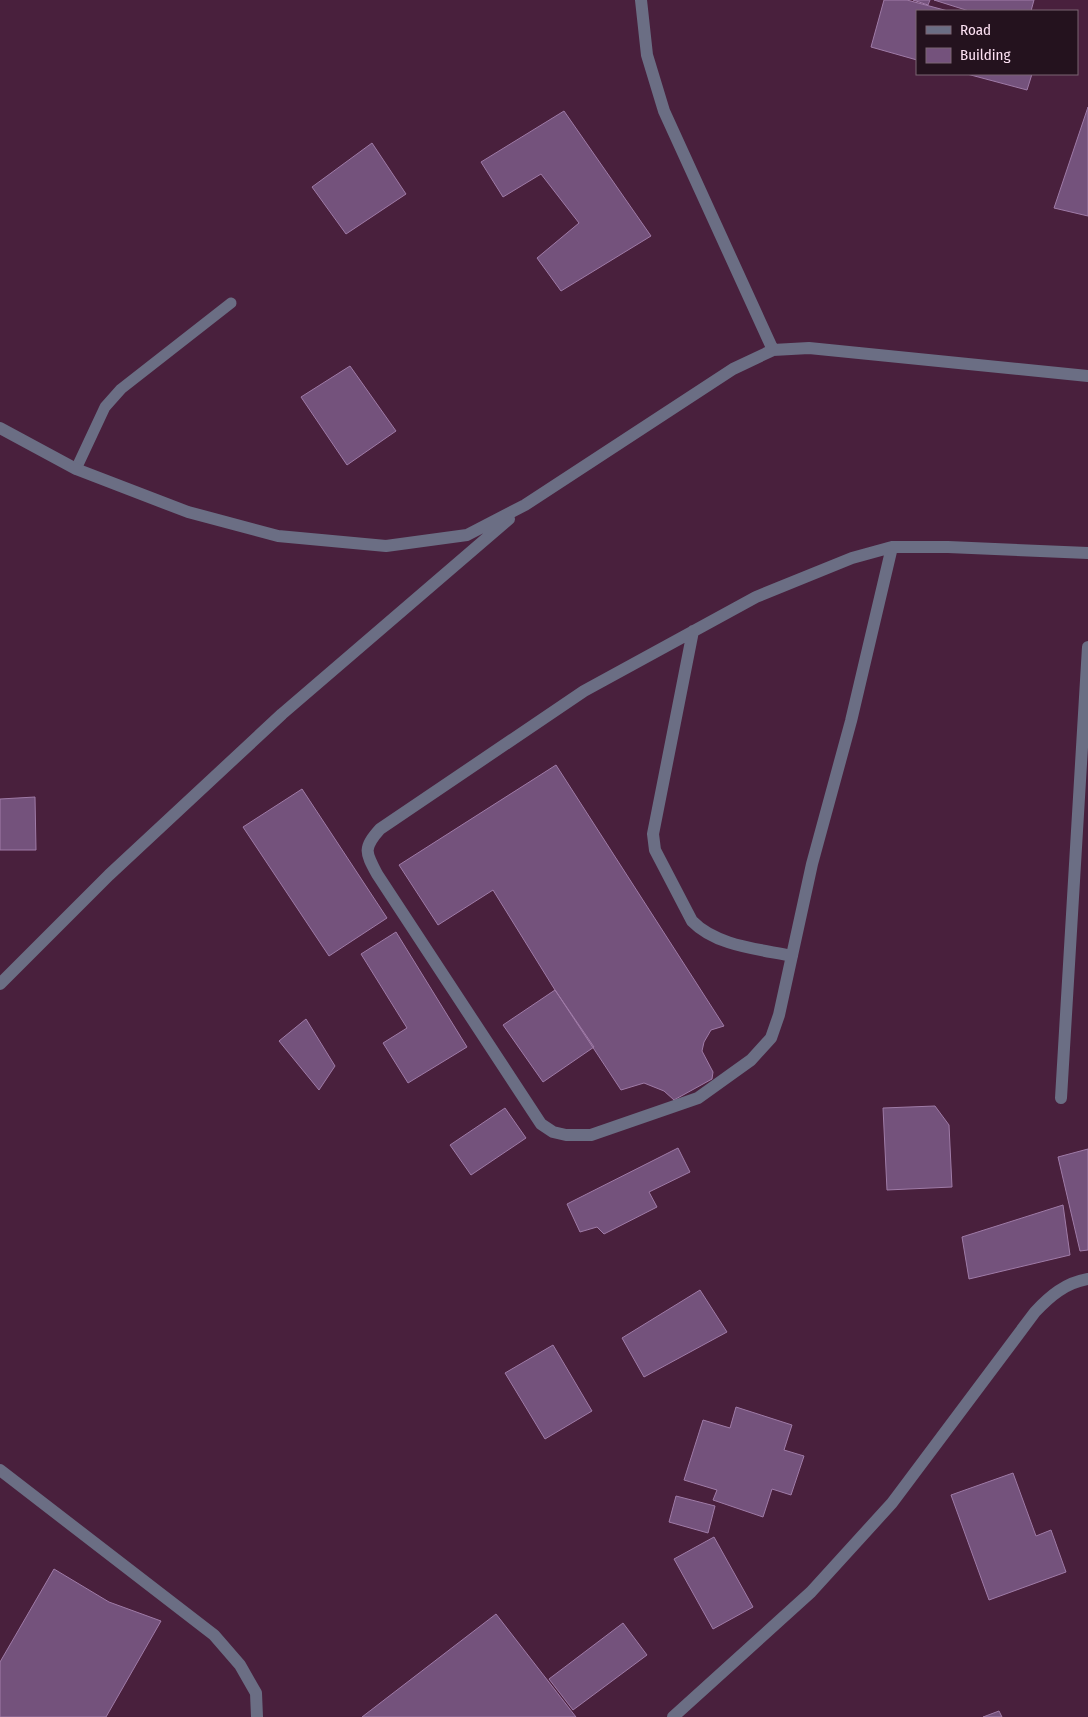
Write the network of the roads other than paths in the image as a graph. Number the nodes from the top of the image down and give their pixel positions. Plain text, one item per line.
1 (641, 0) edge
2 (230, 303) dead end
3 (773, 350) junction
4 (1088, 376) edge
5 (0, 428) edge
6 (76, 469) junction
7 (525, 505) junction
8 (892, 548) junction
9 (1088, 553) edge
10 (693, 632) junction
11 (1088, 647) edge
12 (792, 956) junction
13 (0, 984) edge
14 (1061, 1098) dead end
15 (1088, 1279) edge
16 (0, 1470) edge
17 (257, 1717) edge
18 (673, 1717) edge

1 - 3 street
2 - 6 lane
3 - 4 street
3 - 7 street
5 - 6 street
6 - 7 street
7 - 13 street
8 - 9 street
8 - 10 street
8 - 12 street
10 - 12 street
10 - 12 street
11 - 14 street
15 - 18 street
16 - 17 street

